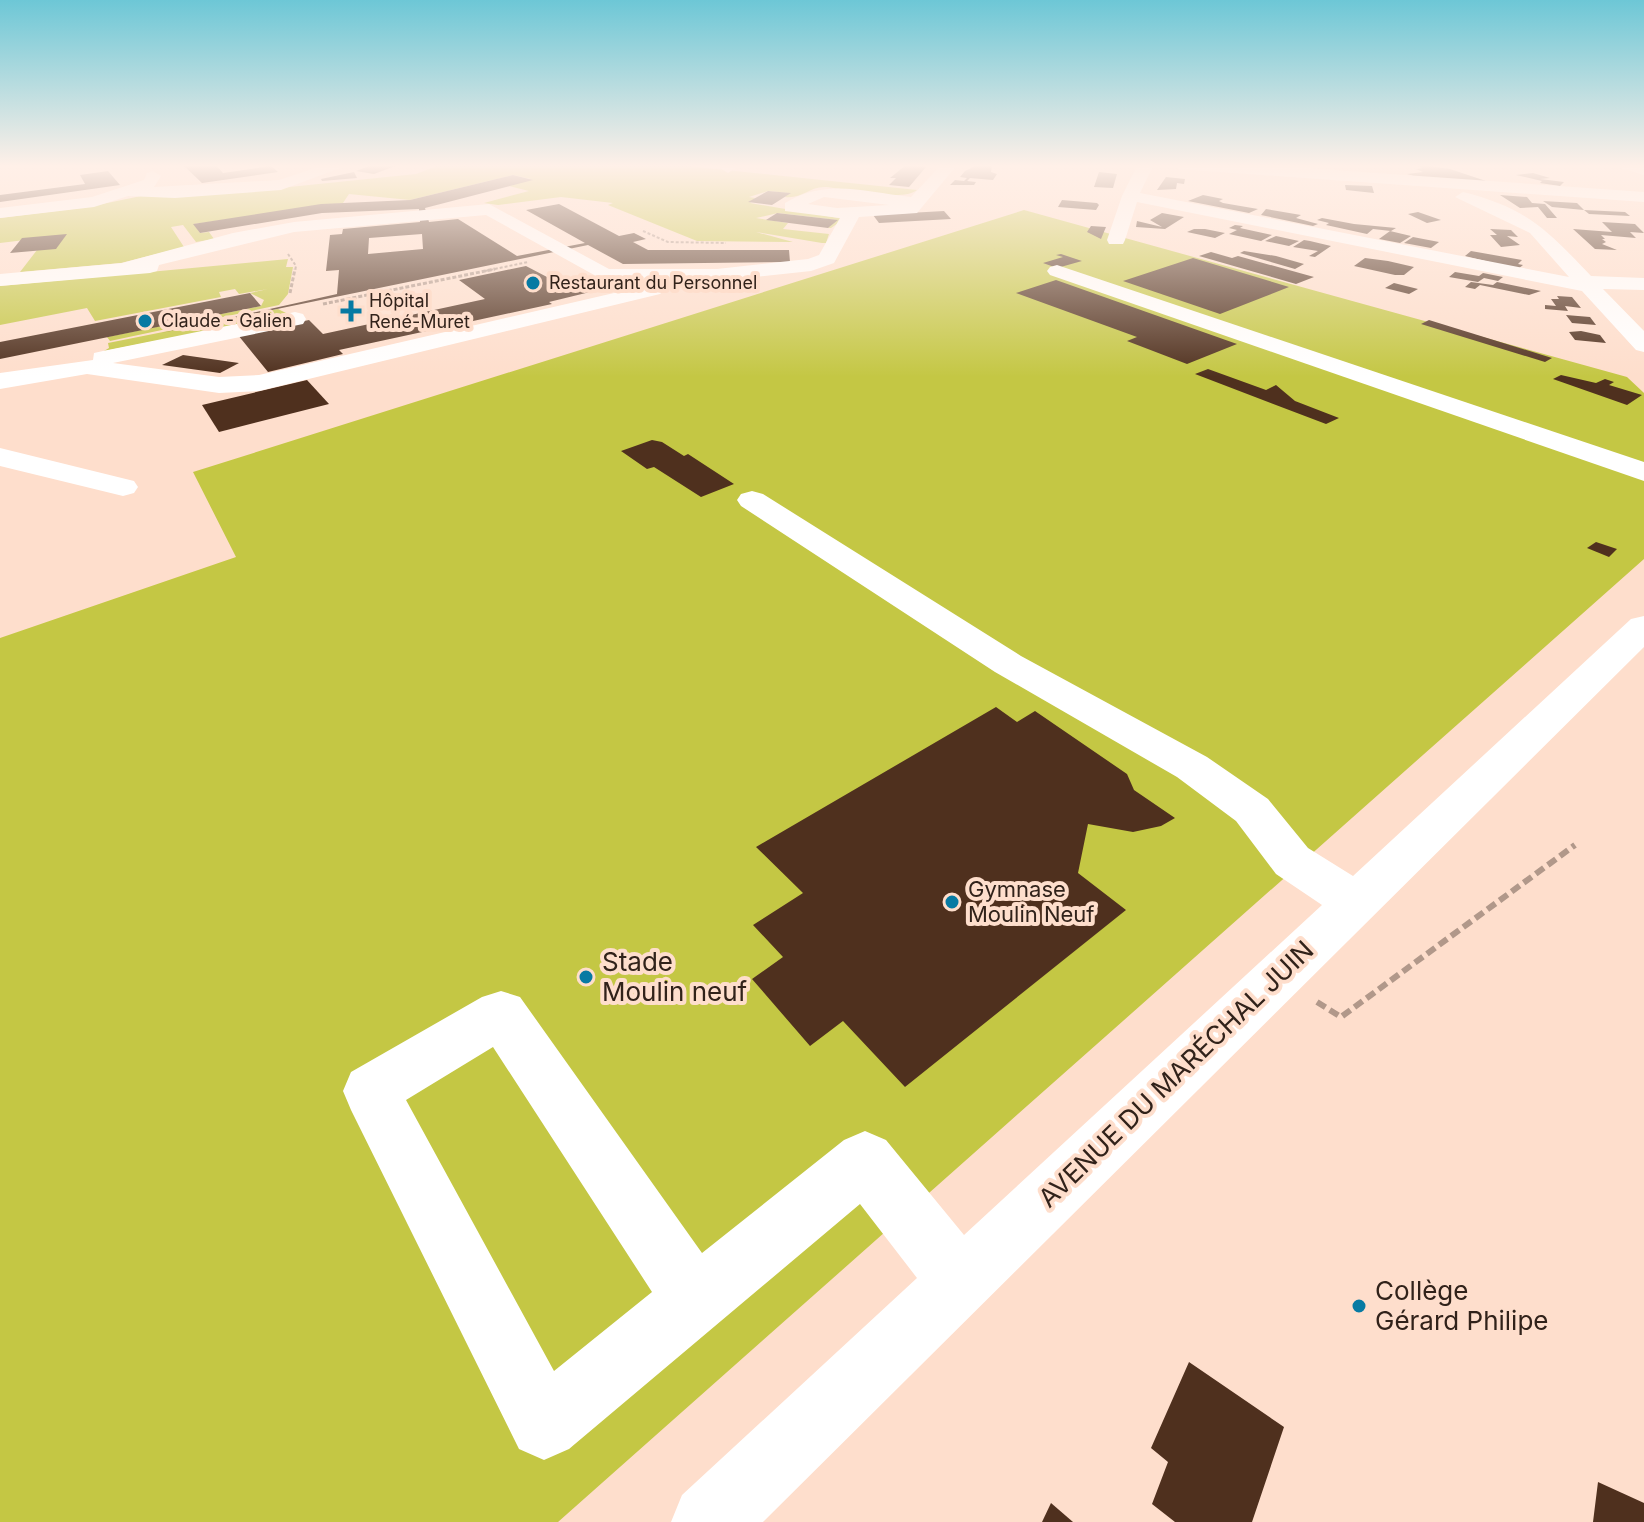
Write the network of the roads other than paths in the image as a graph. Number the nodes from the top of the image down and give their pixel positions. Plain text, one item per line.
1 (253, 235) edge
2 (292, 235) edge
3 (535, 235) edge
4 (840, 235) edge
5 (1118, 235) edge
6 (1322, 235) edge
7 (1541, 235) edge
8 (1116, 240) dead end
9 (287, 253) road end
10 (257, 256) dead end
11 (124, 269) junction
12 (1057, 271) dead end
13 (605, 275) junction
14 (717, 275) junction
15 (0, 280) edge
16 (1588, 284) junction
17 (1639, 286) edge
18 (636, 294) junction
19 (295, 319) dead end
20 (1644, 345) edge
21 (51, 371) junction
22 (0, 381) edge
23 (0, 457) edge
24 (1644, 472) edge
25 (123, 487) dead end
26 (752, 500) dead end
27 (1644, 627) edge
28 (1356, 902) junction
29 (960, 1281) junction
30 (696, 1300) junction
31 (709, 1522) edge

1 - 11 street
2 - 9 street
3 - 13 street
4 - 14 street
5 - 8 street
6 - 16 street
7 - 16 street
10 - 11 street
11 - 15 street
12 - 24 street
13 - 14 street
13 - 18 street
14 - 18 street
16 - 17 street
16 - 20 street
18 - 21 street
19 - 21 street
21 - 22 street
23 - 25 street
26 - 28 street
27 - 28 street, AVENUE DU MARÉCHAL JUIN
28 - 29 street, AVENUE DU MARÉCHAL JUIN
29 - 30 street
29 - 31 street, AVENUE DU MARÉCHAL JUIN
30 - 30 street

